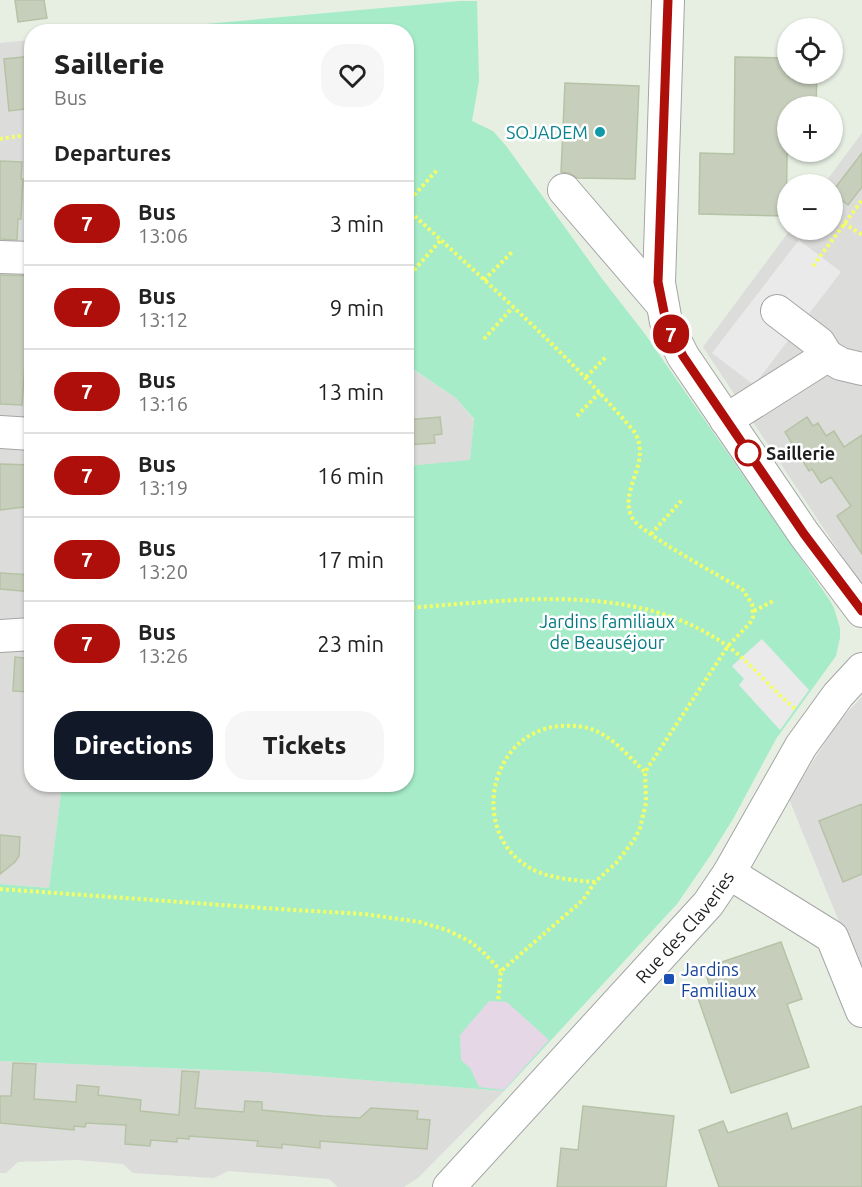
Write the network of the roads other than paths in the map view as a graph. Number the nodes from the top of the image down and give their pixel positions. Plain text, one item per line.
1 (668, 0) edge
2 (564, 190) dead end
3 (0, 257) edge
4 (24, 258) edge
5 (661, 303) junction
6 (777, 311) dead end
7 (827, 356) junction
8 (862, 369) edge
9 (726, 420) junction
10 (0, 432) edge
11 (24, 434) edge
12 (862, 611) edge
13 (24, 634) edge
14 (0, 636) edge
15 (862, 669) edge
16 (729, 873) junction
17 (862, 1011) edge
18 (474, 1174) edge
19 (449, 1187) edge

1 - 5 street
2 - 5 street
3 - 4 street
5 - 9 street
6 - 7 street
7 - 8 street
7 - 9 street
9 - 12 street
10 - 11 street
13 - 14 street
15 - 16 street, Rue des Claveries
16 - 17 street
16 - 18 street, Rue des Claveries
18 - 19 street, Rue des Claveries

